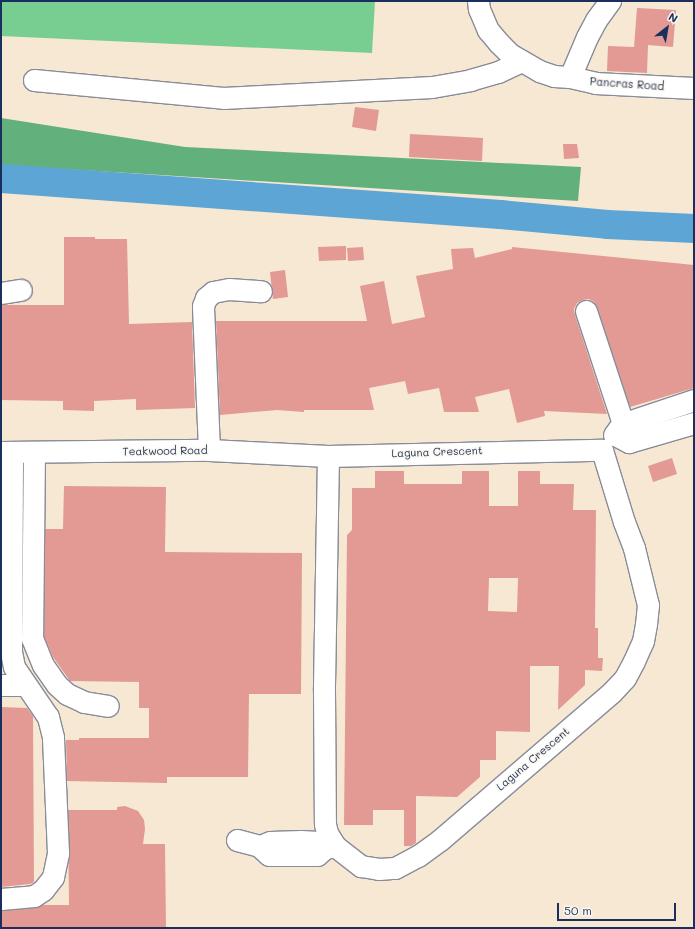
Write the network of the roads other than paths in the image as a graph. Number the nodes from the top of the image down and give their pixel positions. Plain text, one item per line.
1 (478, 1) edge
2 (610, 1) edge
3 (522, 62) junction
4 (570, 77) junction
5 (34, 80) dead end
6 (694, 88) edge
7 (260, 291) dead end
8 (586, 312) dead end
9 (694, 400) edge
10 (694, 423) edge
11 (617, 437) junction
12 (209, 450) junction
13 (7, 452) edge
14 (34, 452) junction
15 (328, 456) junction
16 (1, 685) edge
17 (25, 685) junction
18 (108, 706) dead end
19 (237, 840) dead end
20 (330, 847) junction
21 (1, 899) edge

1 - 3 street, Pancras Road
2 - 4 street
3 - 4 street, Pancras Road
3 - 5 street
4 - 6 street, Pancras Road
7 - 12 street
8 - 11 street
9 - 11 street
10 - 11 street
11 - 15 street, Laguna Crescent
11 - 20 street, Laguna Crescent
12 - 14 street, Teakwood Road
12 - 15 street, Teakwood Road
13 - 14 street, Teakwood Road
13 - 17 street
14 - 18 street
15 - 20 street, Laguna Crescent
16 - 17 street
17 - 21 street
19 - 20 street

